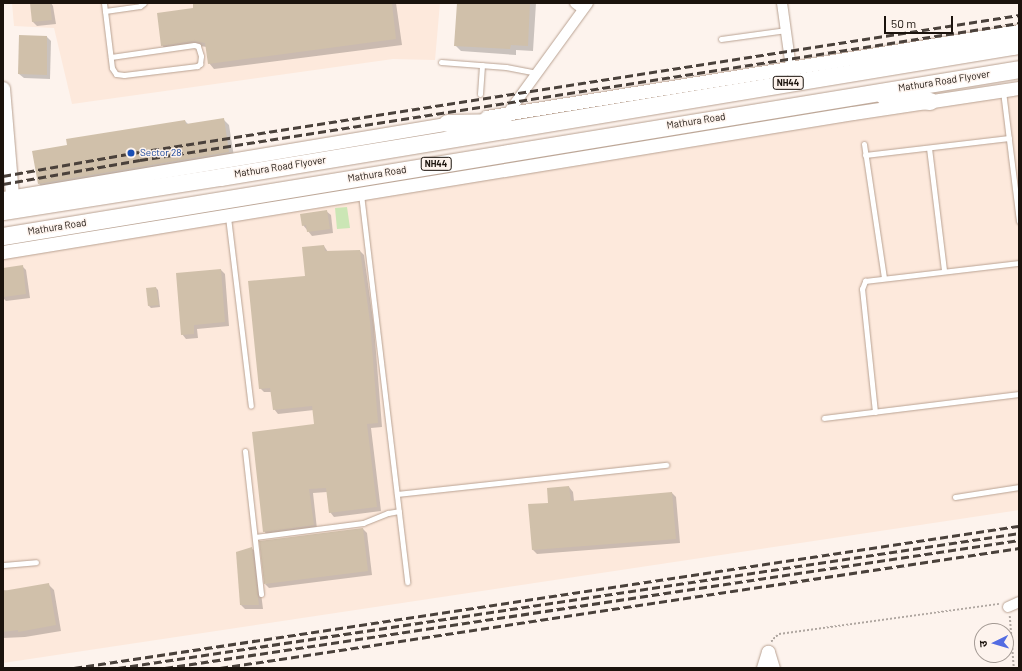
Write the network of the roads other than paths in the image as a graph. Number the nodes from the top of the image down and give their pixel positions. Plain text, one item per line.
1 (104, 3) edge
2 (144, 3) edge
3 (575, 3) edge
4 (782, 3) edge
5 (586, 6) edge
6 (105, 11) junction
7 (786, 30) junction
8 (1019, 31) edge
9 (721, 39) dead end
10 (1019, 45) edge
11 (111, 57) junction
12 (440, 62) dead end
13 (482, 65) junction
14 (791, 68) junction
15 (1019, 69) edge
16 (538, 73) junction
17 (3, 88) edge
18 (1019, 88) edge
19 (1003, 91) junction
20 (869, 93) junction
21 (480, 94) dead end
22 (930, 101) junction
23 (508, 113) junction
24 (557, 121) junction
25 (447, 123) junction
26 (1009, 138) junction
27 (864, 144) dead end
28 (929, 148) junction
29 (865, 155) junction
30 (361, 194) junction
31 (8, 197) edge
32 (3, 211) edge
33 (228, 216) junction
34 (1019, 221) edge
35 (3, 236) edge
36 (3, 252) edge
37 (1019, 263) edge
38 (944, 271) junction
39 (884, 278) junction
40 (1019, 394) edge
41 (251, 406) dead end
42 (875, 412) junction
43 (824, 418) dead end
44 (245, 451) dead end
45 (666, 464) dead end
46 (1019, 487) edge
47 (397, 494) junction
48 (955, 497) dead end
49 (399, 511) junction
50 (254, 537) junction
51 (36, 562) dead end
52 (3, 565) edge
53 (407, 582) dead end
54 (261, 594) dead end
55 (1019, 602) edge
56 (1008, 607) road end
57 (763, 668) edge
58 (773, 668) edge

1 - 6 lane
2 - 6 lane
3 - 5 street
4 - 7 street
5 - 16 street
6 - 11 lane
7 - 9 lane
7 - 14 street
8 - 14 main road
10 - 24 highway, NH44
11 - 11 lane
12 - 13 lane
13 - 16 lane
13 - 21 lane
14 - 23 main road
15 - 20 highway, Mathura Road Flyover / NH44
16 - 23 street
17 - 31 main road
18 - 19 main road
19 - 22 main road
19 - 26 lane
20 - 22 highway
20 - 35 highway, Mathura Road / NH44
22 - 30 main road
23 - 25 main road
24 - 25 highway
24 - 32 highway, Mathura Road Flyover / NH44
25 - 31 main road
26 - 28 lane
26 - 34 lane
27 - 29 lane
28 - 29 lane
28 - 38 lane
29 - 39 lane
30 - 33 main road
30 - 47 lane
33 - 36 main road
33 - 41 lane
37 - 38 lane
38 - 39 lane
39 - 42 lane
40 - 42 lane
42 - 43 lane
44 - 50 lane
45 - 47 lane
46 - 48 lane
47 - 49 lane
49 - 50 lane
49 - 53 lane
50 - 54 lane
51 - 52 lane
55 - 56 street
57 - 58 main road

